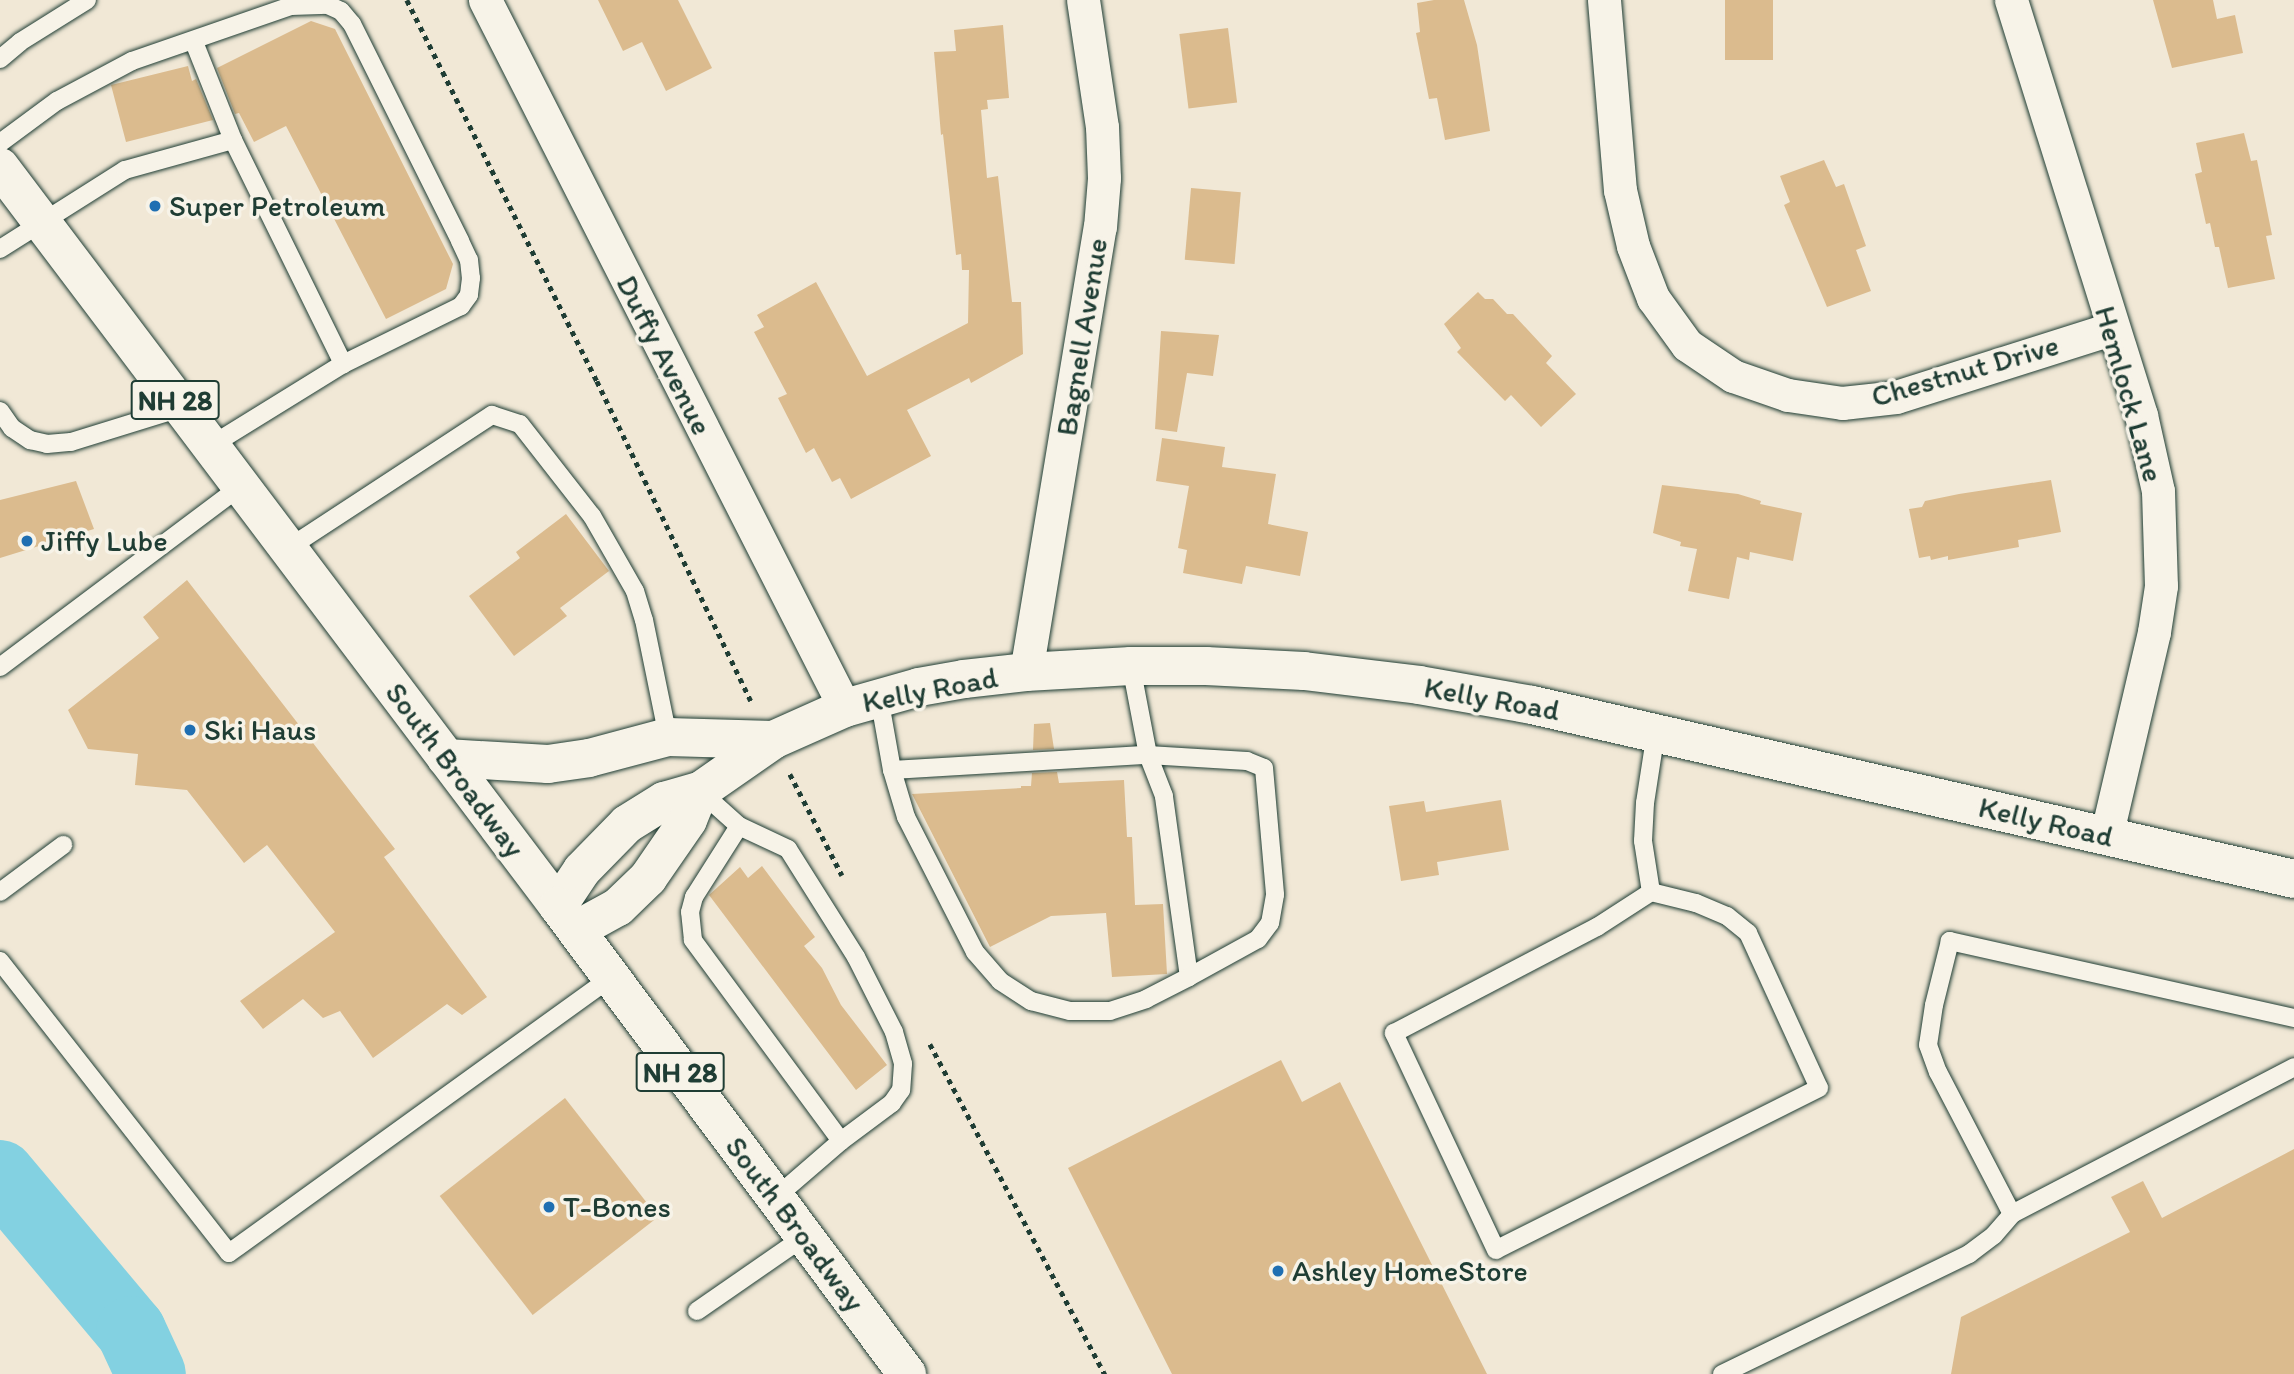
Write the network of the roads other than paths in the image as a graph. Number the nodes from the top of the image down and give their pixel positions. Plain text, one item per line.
1 (88, 0) edge
2 (485, 0) edge
3 (1083, 0) edge
4 (1604, 0) edge
5 (2011, 0) edge
6 (194, 42) junction
7 (0, 59) edge
8 (233, 140) junction
9 (0, 143) edge
10 (0, 167) edge
11 (41, 222) junction
12 (0, 249) edge
13 (2111, 329) junction
14 (343, 364) junction
15 (181, 408) junction
16 (0, 411) edge
17 (209, 446) junction
18 (240, 486) junction
19 (287, 549) junction
20 (1131, 666) junction
21 (0, 667) edge
22 (1026, 672) junction
23 (862, 702) junction
24 (1656, 732) junction
25 (668, 737) junction
26 (772, 740) junction
27 (1148, 755) junction
28 (446, 758) junction
29 (892, 770) junction
30 (700, 791) junction
31 (739, 826) junction
32 (2106, 836) junction
33 (63, 845) dead end
34 (2294, 879) edge
35 (0, 892) edge
36 (1651, 892) junction
37 (567, 918) junction
38 (0, 961) edge
39 (1189, 977) junction
40 (611, 978) junction
41 (2294, 1018) edge
42 (2294, 1067) edge
43 (841, 1141) junction
44 (775, 1198) junction
45 (2012, 1214) junction
46 (804, 1237) junction
47 (697, 1311) dead end
48 (907, 1374) edge
49 (1722, 1374) edge

1 - 7 lane
2 - 23 street, Duffy Avenue
3 - 22 street, Bagnell Avenue
4 - 13 street, Chestnut Drive
5 - 13 street, Hemlock Lane
6 - 8 lane
6 - 9 lane
6 - 14 lane
8 - 11 lane
8 - 14 lane
10 - 11 street, South Broadway / NH 28
11 - 12 lane
11 - 15 street, South Broadway / NH 28
13 - 32 street, Hemlock Lane
14 - 17 lane
15 - 16 lane
15 - 17 street, South Broadway / NH 28
17 - 18 street, South Broadway / NH 28
18 - 19 street, South Broadway / NH 28
18 - 21 lane
19 - 25 lane
19 - 28 street, South Broadway / NH 28
20 - 22 street, Kelly Road
20 - 24 street, Kelly Road
20 - 27 lane
22 - 23 street, Kelly Road
23 - 26 street, Kelly Road
23 - 29 lane
24 - 32 street, Kelly Road
24 - 36 lane
25 - 26 street
25 - 28 street
26 - 30 street, Kelly Road
27 - 29 lane
27 - 39 lane
27 - 39 lane
28 - 37 street, South Broadway / NH 28
29 - 39 lane
30 - 31 lane
30 - 37 street, Kelly Road
30 - 37 street
31 - 43 lane
31 - 43 lane
32 - 34 street, Kelly Road
33 - 35 lane
36 - 36 lane
37 - 40 street, South Broadway / NH 28
38 - 40 lane
40 - 44 street, South Broadway / NH 28
41 - 45 lane
42 - 45 lane
43 - 44 lane
44 - 46 street, South Broadway / NH 28
45 - 49 lane
46 - 47 lane
46 - 48 street, South Broadway / NH 28

